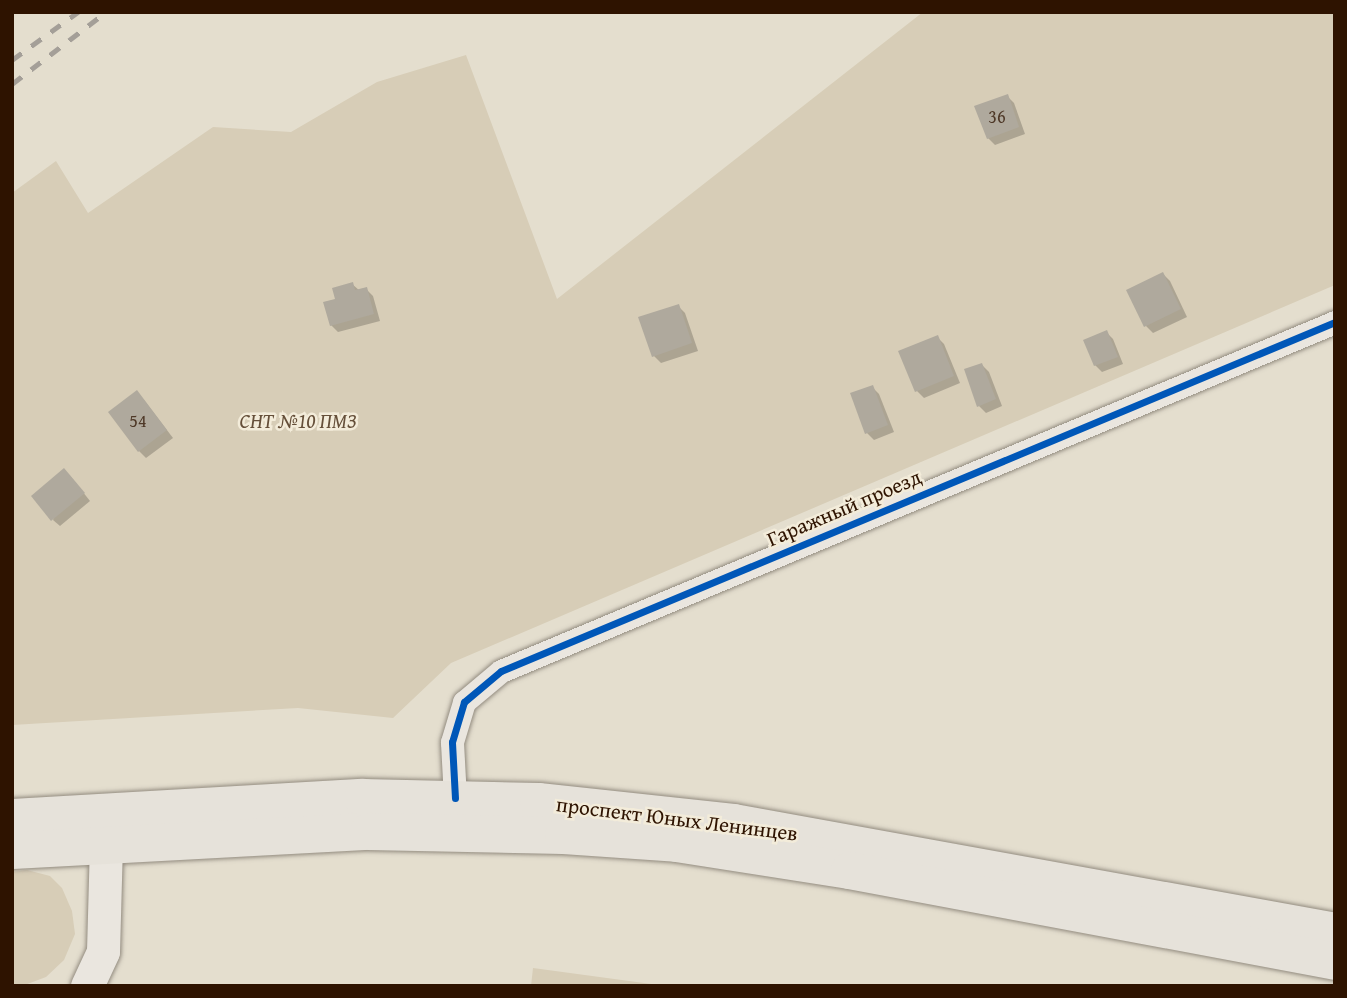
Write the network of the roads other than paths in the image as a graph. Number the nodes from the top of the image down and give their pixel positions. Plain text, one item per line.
1 (1335, 321) edge
2 (455, 798) junction
3 (12, 817) edge
4 (105, 827) junction
5 (12, 850) edge
6 (1335, 931) edge
7 (1335, 961) edge
8 (89, 985) edge

1 - 2 street, Гаражный проезд
2 - 4 main road, проспект Юных Ленинцев
2 - 6 main road, проспект Юных Ленинцев
3 - 4 main road, проспект Юных Ленинцев
4 - 5 main road, проспект Юных Ленинцев
4 - 7 main road, проспект Юных Ленинцев
4 - 8 main road

